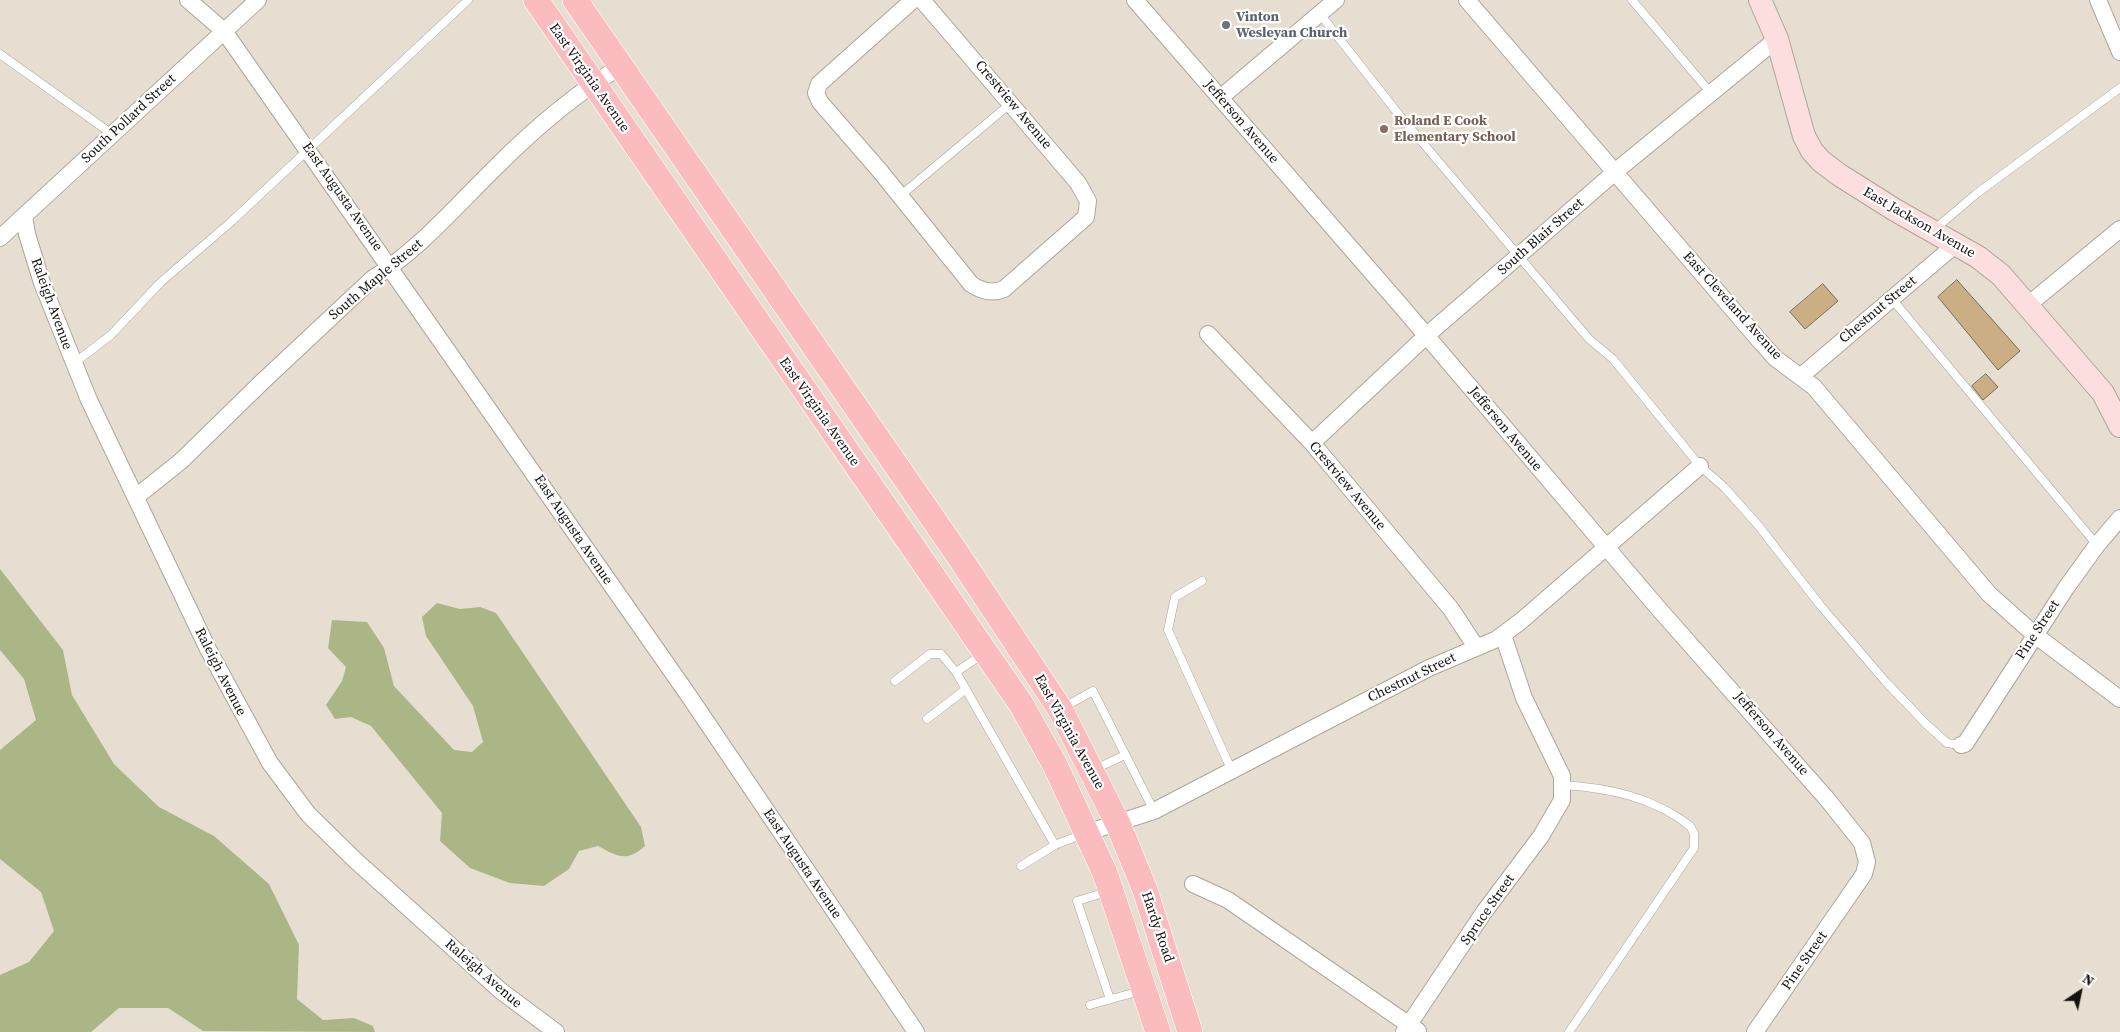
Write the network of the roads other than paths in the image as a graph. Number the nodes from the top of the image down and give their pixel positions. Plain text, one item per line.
1 (188, 0) edge
2 (258, 0) edge
3 (468, 0) edge
4 (536, 0) edge
5 (575, 0) edge
6 (913, 0) edge
7 (922, 0) edge
8 (1135, 0) edge
9 (1336, 0) edge
10 (1467, 0) edge
11 (1632, 0) edge
12 (1760, 0) edge
13 (2098, 0) edge
14 (1320, 14) junction
15 (224, 31) junction
16 (1777, 39) junction
17 (2120, 52) edge
18 (0, 54) edge
19 (620, 67) junction
20 (593, 83) junction
21 (2120, 88) edge
22 (1710, 92) junction
23 (1220, 98) junction
24 (1012, 103) junction
25 (112, 134) junction
26 (308, 149) junction
27 (1615, 173) junction
28 (900, 196) junction
29 (24, 216) junction
30 (2120, 229) edge
31 (1932, 232) junction
32 (0, 238) edge
33 (1955, 245) junction
34 (1518, 256) junction
35 (391, 267) junction
36 (1892, 299) junction
37 (2028, 306) junction
38 (1208, 334) dead end
39 (1426, 336) junction
40 (74, 364) junction
41 (1801, 376) junction
42 (2120, 426) edge
43 (1312, 443) junction
44 (1700, 466) junction
45 (136, 497) junction
46 (2120, 518) edge
47 (2097, 545) junction
48 (1605, 547) junction
49 (1202, 581) dead end
50 (2035, 635) junction
51 (1503, 636) junction
52 (1476, 647) junction
53 (985, 653) junction
54 (956, 672) junction
55 (895, 681) dead end
56 (966, 689) junction
57 (2120, 699) edge
58 (1060, 709) junction
59 (927, 719) dead end
60 (1961, 745) joint
61 (1126, 755) junction
62 (1092, 770) junction
63 (1232, 771) junction
64 (1563, 784) junction
65 (1154, 811) junction
66 (1118, 824) junction
67 (1086, 833) junction
68 (1055, 845) junction
69 (1867, 862) joint
70 (1021, 866) dead end
71 (1193, 884) dead end
72 (1111, 890) junction
73 (1144, 989) junction
74 (1110, 999) junction
75 (1090, 1005) dead end
76 (1411, 1030) edge
77 (556, 1032) edge
78 (916, 1032) edge
79 (1158, 1032) edge
80 (1190, 1032) edge
81 (1570, 1032) edge
82 (1755, 1032) edge

1 - 15 street, East Augusta Avenue
2 - 15 street, South Pollard Street
3 - 26 lane
4 - 20 main road, East Virginia Avenue
5 - 19 main road, East Virginia Avenue
6 - 28 street
7 - 24 street, Crestview Avenue
8 - 23 street, Jefferson Avenue
9 - 14 street
10 - 27 street, East Cleveland Avenue
11 - 22 lane
12 - 16 street, East Jackson Avenue
13 - 17 street
14 - 23 street
14 - 34 lane
15 - 25 street, South Pollard Street
15 - 26 street, East Augusta Avenue
16 - 22 street, South Blair Street
16 - 31 street, East Jackson Avenue
18 - 25 lane
19 - 20 street, South Maple Street
19 - 58 main road, East Virginia Avenue
20 - 35 street, South Maple Street
20 - 53 main road, East Virginia Avenue
21 - 31 lane
22 - 27 street, South Blair Street
23 - 39 street, Jefferson Avenue
24 - 28 lane
24 - 28 street, Crestview Avenue
25 - 29 street, South Pollard Street
26 - 35 street, East Augusta Avenue
26 - 40 lane
27 - 34 street, South Blair Street
27 - 41 street, East Cleveland Avenue
29 - 32 street, South Pollard Street
29 - 40 street, Raleigh Avenue
30 - 37 street
31 - 33 street, East Jackson Avenue
33 - 36 street, Chestnut Street
33 - 37 street, East Jackson Avenue
34 - 39 street, South Blair Street
34 - 44 lane
35 - 45 street, South Maple Street
35 - 78 street, East Augusta Avenue
36 - 41 street, Chestnut Street
36 - 47 lane
37 - 42 street, East Jackson Avenue
38 - 43 street, Crestview Avenue
39 - 43 street, South Blair Street
39 - 48 street, Jefferson Avenue
40 - 45 street, Raleigh Avenue
41 - 50 street, East Cleveland Avenue
43 - 52 street, Crestview Avenue
44 - 48 street, Chestnut Street
44 - 60 lane
45 - 77 street, Raleigh Avenue
46 - 47 street, Pine Street
47 - 50 street, Pine Street
48 - 51 street, Chestnut Street
48 - 69 street, Jefferson Avenue
49 - 63 lane
50 - 57 street, East Cleveland Avenue
50 - 60 street, Pine Street
51 - 52 street, Chestnut Street
51 - 64 street
52 - 63 street, Chestnut Street
53 - 54 lane
53 - 67 main road, East Virginia Avenue
54 - 55 lane
54 - 56 lane
56 - 59 lane
56 - 68 lane
58 - 61 lane
58 - 62 main road, East Virginia Avenue
61 - 62 lane
61 - 65 lane
62 - 66 main road, East Virginia Avenue
63 - 65 street, Chestnut Street
64 - 76 street, Spruce Street
64 - 81 lane
65 - 66 street, Chestnut Street
66 - 67 street, Chestnut Street
66 - 80 main road, Hardy Road
67 - 68 lane
67 - 72 main road
68 - 70 lane
69 - 82 street, Pine Street
71 - 76 street
72 - 73 main road
72 - 74 lane
73 - 74 lane
73 - 79 main road
74 - 75 lane

